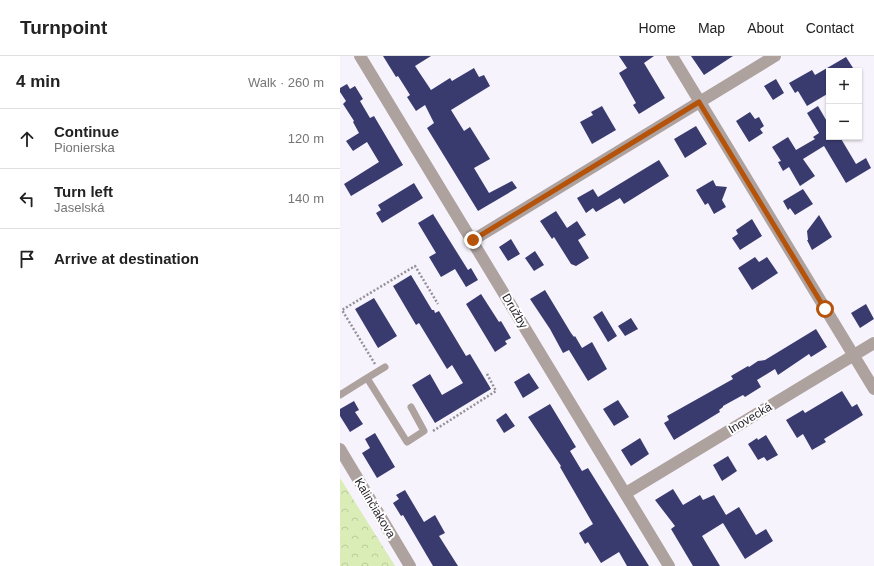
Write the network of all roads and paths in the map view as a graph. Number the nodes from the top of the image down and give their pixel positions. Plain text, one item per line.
1 (360, 56) edge
2 (672, 56) edge
3 (775, 56) edge
4 (699, 102) junction
5 (473, 240) junction
6 (438, 304) dead end
7 (874, 343) edge
8 (853, 355) junction
9 (382, 369) joint
10 (486, 372) dead end
11 (367, 378) junction
12 (874, 389) edge
13 (340, 395) edge
14 (411, 407) dead end
15 (424, 431) junction
16 (340, 449) edge
17 (626, 493) junction
18 (410, 566) edge
19 (669, 566) edge

1 - 5 street, Družby
2 - 4 street
3 - 4 street
4 - 5 street
4 - 8 street
5 - 17 street, Družby
6 - 9 path
7 - 8 street, Inovecká
8 - 12 street
8 - 17 street, Inovecká
9 - 11 lane
10 - 15 path
11 - 13 lane
11 - 15 lane
14 - 15 lane
16 - 18 street, Kalinčiakova
17 - 19 street, Družby

